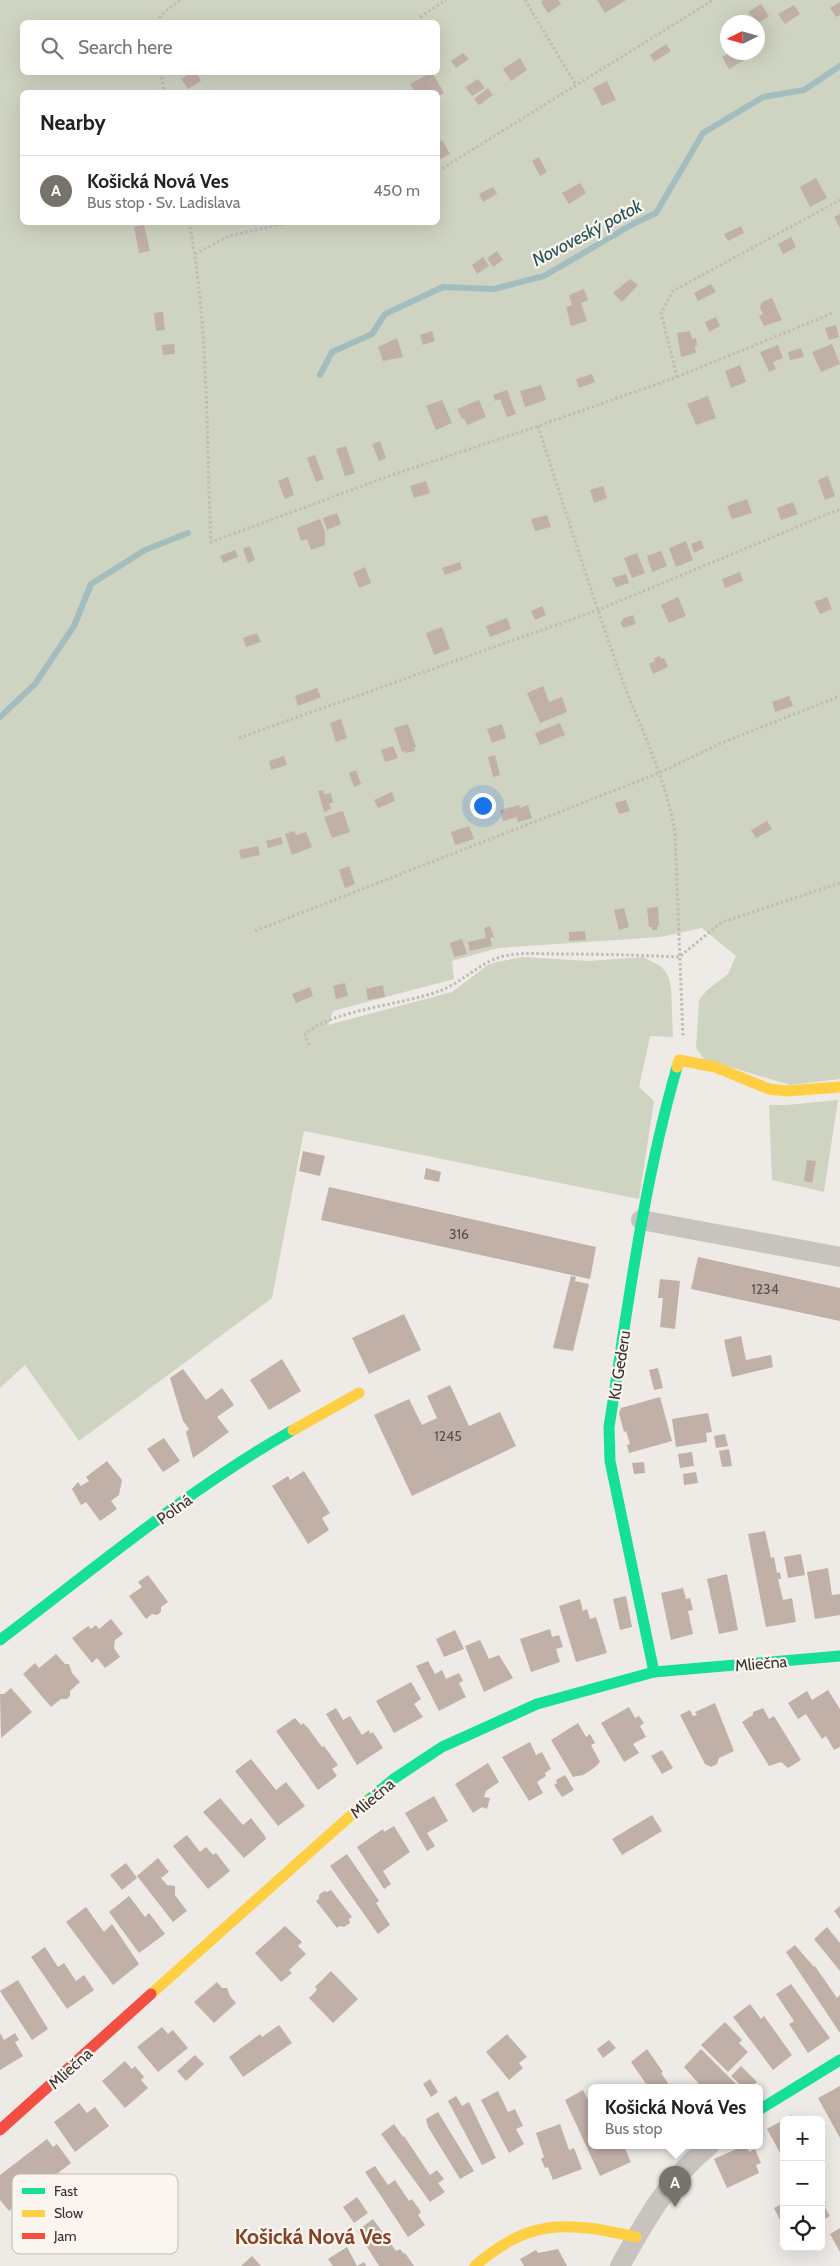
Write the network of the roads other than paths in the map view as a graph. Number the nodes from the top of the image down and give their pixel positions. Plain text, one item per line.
1 (840, 1087) edge
2 (641, 1220) junction
3 (840, 1257) edge
4 (359, 1393) dead end
5 (0, 1640) edge
6 (840, 1656) edge
7 (654, 1672) junction
8 (840, 2060) edge
9 (763, 2108) edge
10 (0, 2130) edge
11 (705, 2149) edge
12 (636, 2237) junction
13 (474, 2266) edge
14 (620, 2266) edge

1 - 2 street, Ku Gederu
2 - 3 street
2 - 7 street, Ku Gederu
4 - 5 street, Poľná
6 - 7 street, Mliečna
7 - 10 street, Mliečna
8 - 9 street
11 - 12 street
12 - 13 street
12 - 14 street

